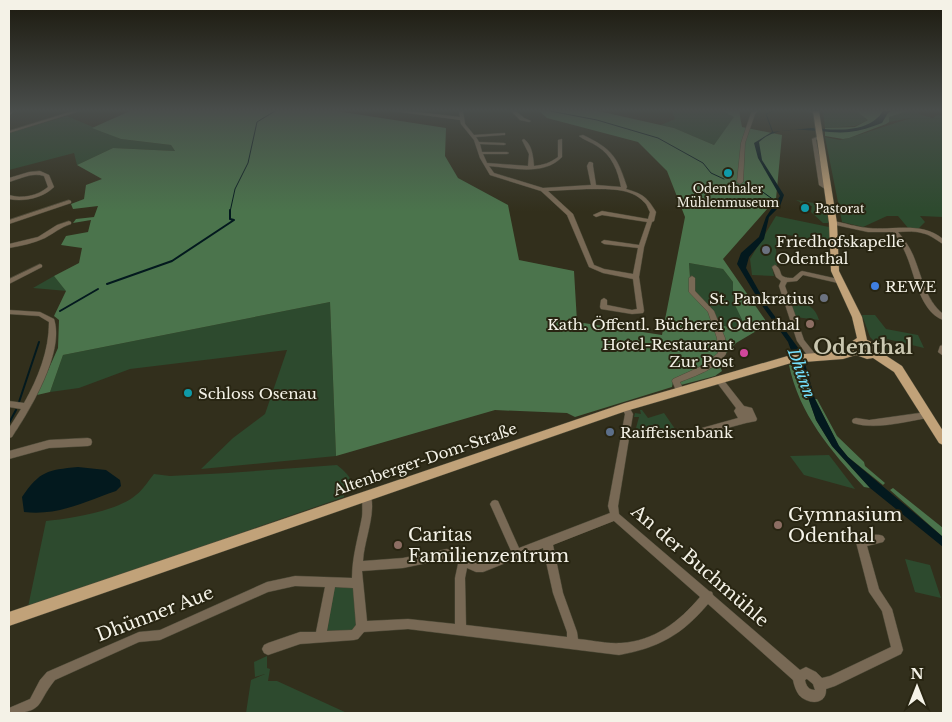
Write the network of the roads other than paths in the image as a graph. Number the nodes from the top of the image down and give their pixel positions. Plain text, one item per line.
1 (478, 145) edge
2 (526, 145) edge
3 (560, 145) edge
4 (598, 145) edge
5 (744, 145) edge
6 (821, 145) edge
7 (480, 153) junction
8 (507, 153) dead end
9 (591, 163) dead end
10 (485, 164) junction
11 (531, 167) junction
12 (9, 180) edge
13 (740, 182) dead end
14 (594, 187) junction
15 (623, 189) junction
16 (543, 190) junction
17 (9, 197) edge
18 (69, 202) dead end
19 (596, 215) dead end
20 (651, 220) junction
21 (9, 222) edge
22 (69, 223) dead end
23 (833, 223) junction
24 (895, 230) junction
25 (604, 242) dead end
26 (943, 242) edge
27 (9, 246) edge
28 (641, 247) junction
29 (40, 266) dead end
30 (776, 268) dead end
31 (636, 277) junction
32 (692, 278) dead end
33 (784, 280) junction
34 (838, 281) junction
35 (9, 282) edge
36 (603, 306) dead end
37 (9, 312) edge
38 (943, 318) edge
39 (862, 342) junction
40 (857, 351) junction
41 (874, 353) junction
42 (809, 357) junction
43 (719, 380) junction
44 (680, 391) junction
45 (9, 404) edge
46 (27, 407) junction
47 (625, 407) junction
48 (928, 415) junction
49 (856, 421) dead end
50 (705, 430) dead end
51 (941, 433) edge
52 (9, 434) edge
53 (88, 442) dead end
54 (9, 455) edge
55 (366, 496) junction
56 (495, 504) dead end
57 (615, 516) junction
58 (880, 539) dead end
59 (546, 542) junction
60 (517, 554) junction
61 (464, 562) junction
62 (358, 566) junction
63 (331, 582) junction
64 (358, 582) junction
65 (708, 596) junction
66 (9, 619) edge
67 (362, 628) junction
68 (461, 629) junction
69 (320, 637) junction
70 (572, 643) junction
71 (268, 650) dead end
72 (799, 677) junction
73 (820, 684) junction
74 (11, 713) edge

1 - 7 street
2 - 11 street
3 - 11 street
4 - 15 street
5 - 13 street
6 - 23 main road
7 - 8 street
7 - 10 street
9 - 14 street
10 - 11 street
10 - 16 street
12 - 17 street
14 - 15 street
14 - 16 street
15 - 20 street
16 - 31 street
18 - 21 street
19 - 20 street
20 - 28 street
22 - 27 street
23 - 24 street
23 - 34 main road
24 - 26 street
24 - 38 street
25 - 28 street
28 - 31 street
29 - 35 street
30 - 33 street
31 - 36 street
32 - 44 street
33 - 34 street
33 - 42 street
34 - 39 main road
37 - 46 street
39 - 40 main road
39 - 41 main road
40 - 41 main road, Altenberger-Dom-Straße
40 - 42 main road, Altenberger-Dom-Straße
41 - 48 main road
42 - 43 main road, Altenberger-Dom-Straße
43 - 44 main road, Altenberger-Dom-Straße
43 - 50 street
44 - 47 main road, Altenberger-Dom-Straße
45 - 46 street
46 - 52 street
47 - 55 main road, Altenberger-Dom-Straße
47 - 57 street, An der Buchmühle
48 - 49 street
48 - 51 main road
53 - 54 street
55 - 62 street
55 - 66 main road, Altenberger-Dom-Straße
56 - 60 street
57 - 59 street
57 - 65 street, An der Buchmühle
58 - 73 street, An der Buchmühle
59 - 60 street
59 - 70 street
60 - 61 street
61 - 62 street
61 - 68 street
62 - 64 street
63 - 64 street, Dhünner Aue
63 - 69 street
63 - 74 street, Dhünner Aue
64 - 67 street
65 - 70 street
65 - 72 street, An der Buchmühle
67 - 68 street
67 - 69 street
68 - 70 street
69 - 71 street
72 - 73 street, An der Buchmühle
72 - 73 street, An der Buchmühle

